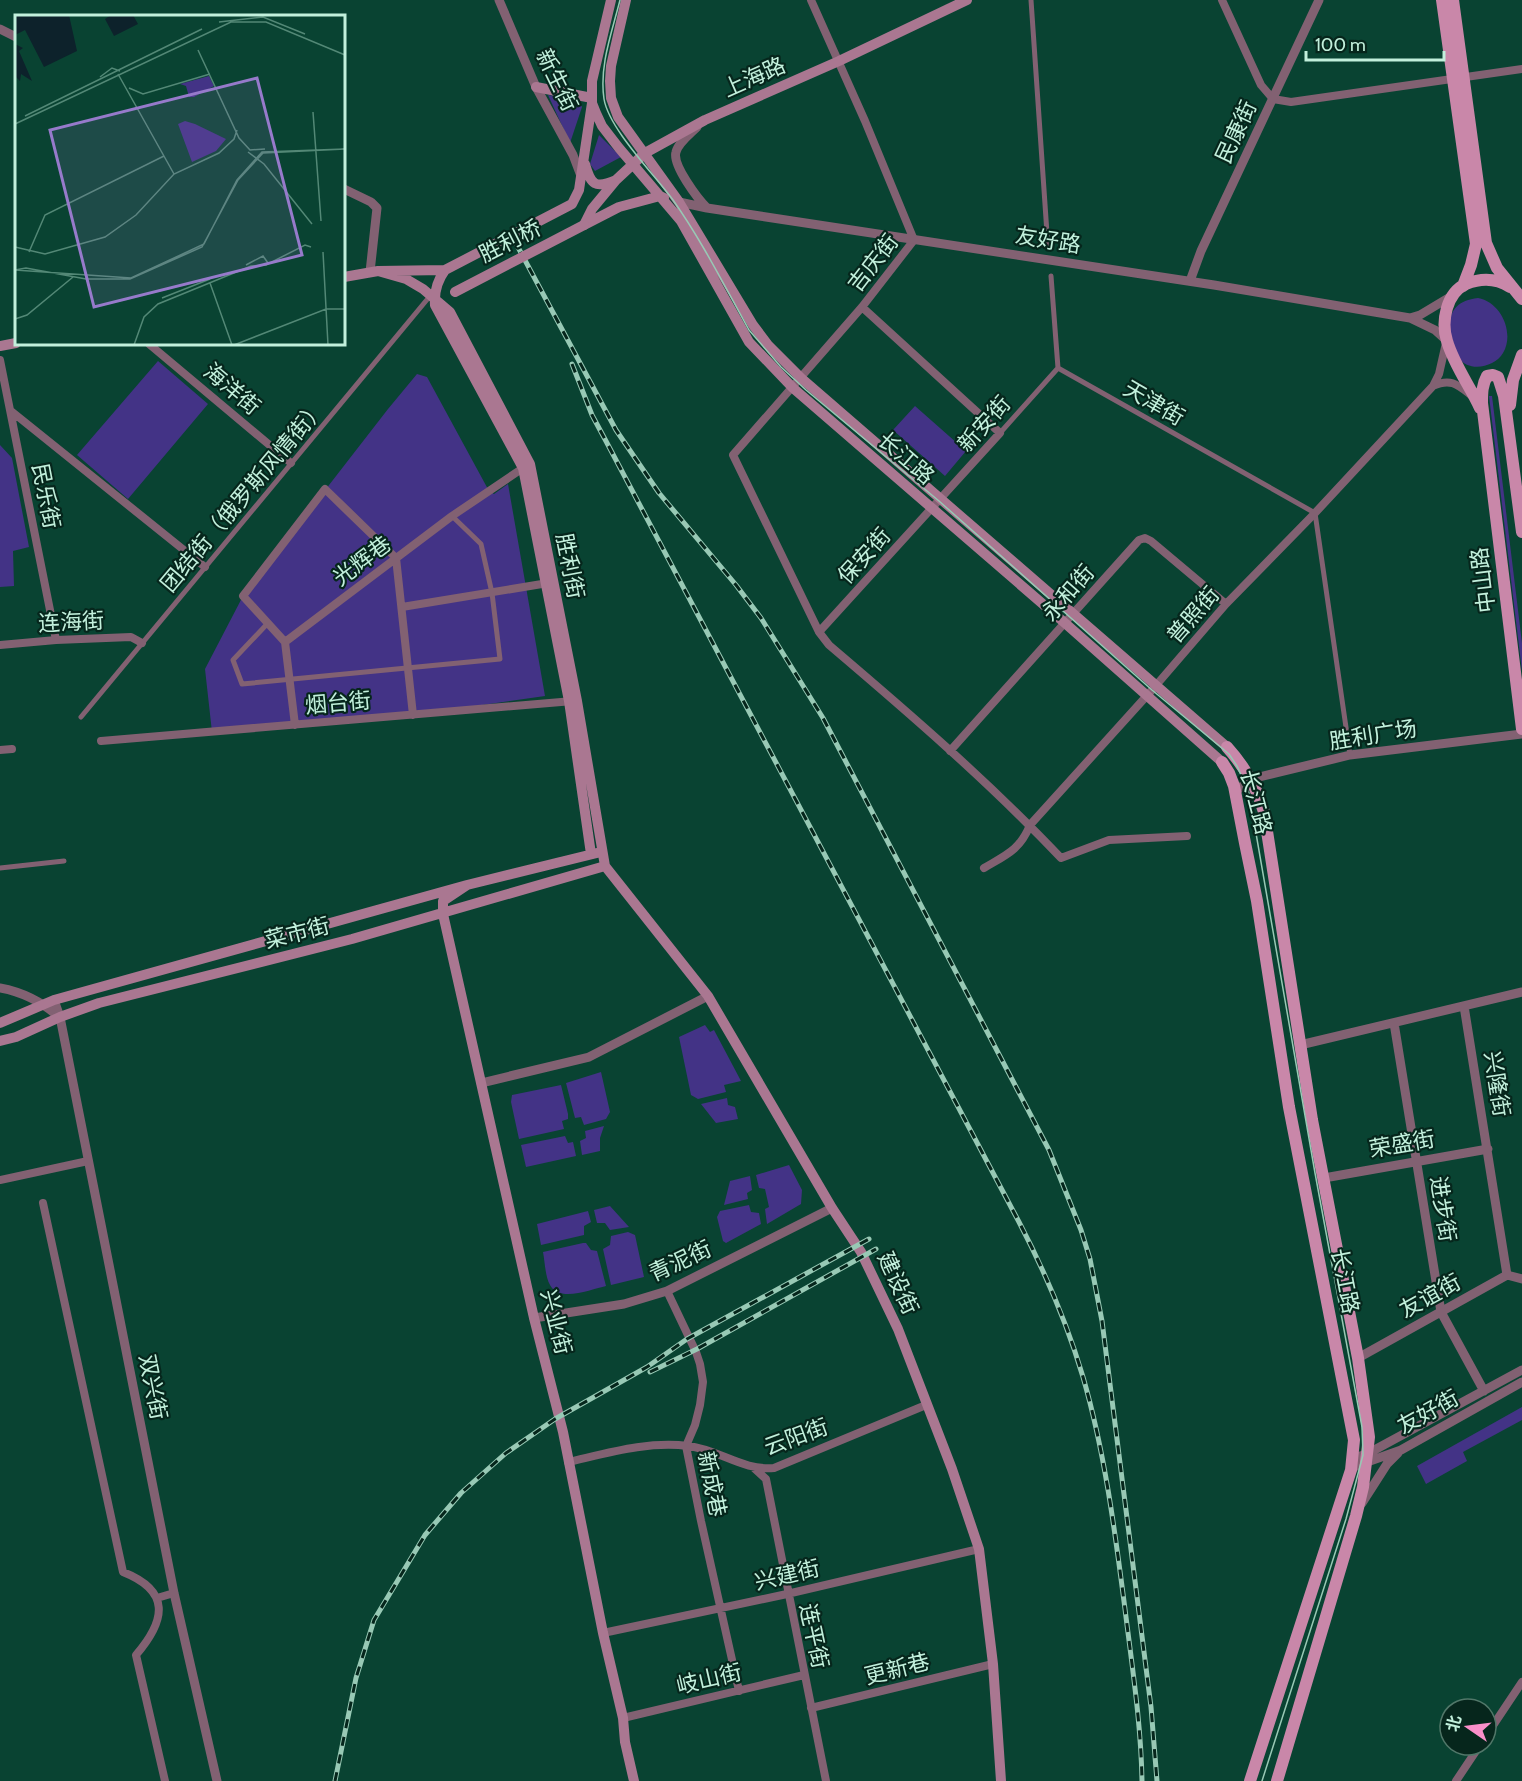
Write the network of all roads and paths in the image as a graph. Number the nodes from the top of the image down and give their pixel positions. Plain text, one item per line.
1 (499, 0) edge
2 (611, 0) edge
3 (626, 0) edge
4 (811, 0) edge
5 (967, 0) edge
6 (1031, 0) edge
7 (1222, 0) edge
8 (1319, 0) edge
9 (1442, 0) edge
10 (1453, 0) edge
11 (0, 29) edge
12 (15, 36) edge
13 (839, 61) junction
14 (1522, 69) edge
15 (1459, 79) junction
16 (536, 87) junction
17 (1273, 99) junction
18 (592, 101) junction
19 (705, 120) junction
20 (585, 148) junction
21 (645, 153) junction
22 (632, 164) junction
23 (581, 176) junction
24 (616, 180) junction
25 (345, 189) edge
26 (660, 196) junction
27 (679, 202) junction
28 (707, 208) junction
29 (584, 225) junction
30 (915, 240) junction
31 (1481, 243) junction
32 (1048, 248) dead end
33 (445, 270) junction
34 (374, 272) junction
35 (1051, 276) dead end
36 (345, 277) edge
37 (1190, 281) junction
38 (1463, 286) junction
39 (1520, 295) edge
40 (432, 297) junction
41 (1450, 297) junction
42 (862, 307) junction
43 (450, 312) junction
44 (1410, 318) junction
45 (1446, 339) junction
46 (15, 343) edge
47 (150, 345) edge
48 (0, 346) edge
49 (0, 360) edge
50 (1521, 362) edge
51 (1058, 368) junction
52 (801, 378) junction
53 (1433, 386) junction
54 (793, 388) junction
55 (1479, 407) junction
56 (11, 411) junction
57 (1486, 427) junction
58 (1509, 430) junction
59 (1000, 433) junction
60 (291, 463) junction
61 (526, 466) junction
62 (937, 503) junction
63 (1315, 513) junction
64 (452, 516) junction
65 (1522, 532) edge
66 (396, 558) junction
67 (205, 567) junction
68 (549, 583) junction
69 (492, 592) junction
70 (1226, 604) junction
71 (402, 608) junction
72 (1075, 614) junction
73 (268, 623) junction
74 (1066, 624) junction
75 (819, 632) junction
76 (56, 640) junction
77 (285, 642) junction
78 (142, 643) junction
79 (0, 645) edge
80 (408, 667) junction
81 (290, 679) junction
82 (1155, 686) junction
83 (1146, 696) junction
84 (573, 701) junction
85 (413, 715) junction
86 (81, 717) dead end
87 (295, 725) junction
88 (1522, 729) edge
89 (1522, 734) edge
90 (96, 741) dead end
91 (1227, 747) joint
92 (12, 749) dead end
93 (0, 750) edge
94 (950, 751) junction
95 (1350, 755) junction
96 (1222, 762) joint
97 (1251, 779) junction
98 (1235, 792) junction
99 (1030, 825) junction
100 (1187, 836) dead end
101 (596, 853) junction
102 (64, 861) dead end
103 (605, 866) junction
104 (0, 868) edge
105 (984, 868) dead end
106 (467, 885) junction
107 (443, 914) junction
108 (0, 988) edge
109 (1522, 992) edge
110 (708, 996) junction
111 (54, 1000) junction
112 (42, 1004) junction
113 (1464, 1006) junction
114 (60, 1017) junction
115 (0, 1023) edge
116 (1394, 1023) junction
117 (0, 1041) edge
118 (1300, 1046) junction
119 (482, 1083) junction
120 (1488, 1149) junction
121 (88, 1161) junction
122 (1416, 1162) junction
123 (1324, 1178) junction
124 (0, 1180) edge
125 (43, 1203) dead end
126 (832, 1208) junction
127 (1507, 1275) junction
128 (1522, 1279) edge
129 (667, 1291) junction
130 (1440, 1312) junction
131 (534, 1318) junction
132 (1358, 1358) junction
133 (1522, 1370) edge
134 (1522, 1382) edge
135 (1484, 1391) junction
136 (926, 1405) junction
137 (686, 1446) junction
138 (1401, 1450) junction
139 (1367, 1458) junction
140 (568, 1462) junction
141 (1352, 1464) junction
142 (754, 1468) junction
143 (1356, 1516) junction
144 (979, 1549) junction
145 (174, 1593) junction
146 (787, 1594) junction
147 (157, 1598) junction
148 (721, 1608) junction
149 (603, 1633) junction
150 (993, 1664) junction
151 (804, 1675) junction
152 (1522, 1682) edge
153 (739, 1690) junction
154 (811, 1708) junction
155 (623, 1718) junction
156 (1498, 1718) edge
157 (1472, 1757) edge
158 (165, 1781) edge
159 (218, 1781) edge
160 (634, 1781) edge
161 (826, 1781) edge
162 (1001, 1781) edge
163 (1250, 1781) edge
164 (1278, 1781) edge
165 (1456, 1781) edge

1 - 16 street, 新生街
2 - 18 main road
3 - 21 main road, 长江路
4 - 13 street, 吉庆街
5 - 13 main road, 上海路
6 - 32 street
7 - 17 street
8 - 17 street, 民康街
9 - 15 main road
10 - 15 main road
11 - 12 street
13 - 19 main road, 上海路
13 - 30 street, 吉庆街
14 - 15 street
15 - 17 street
15 - 31 main road
16 - 18 main road
16 - 23 street, 新生街
17 - 37 street, 民康街
18 - 20 main road
18 - 22 main road, 长江路
19 - 21 main road, 上海路
19 - 28 street
20 - 23 main road
20 - 24 main road
21 - 22 main road, 上海路
21 - 27 main road, 长江路
22 - 24 main road, 上海路
22 - 26 main road, 长江路
23 - 33 main road, 胜利桥
24 - 29 main road, 上海路
25 - 34 street
26 - 27 main road
26 - 29 main road, 胜利桥
26 - 54 main road, 长江路
27 - 28 street, 友好路
27 - 52 main road, 长江路
28 - 30 street, 友好路
29 - 43 main road, 胜利桥, bridge
30 - 37 street, 友好路
30 - 42 street, 吉庆街
31 - 38 main road
31 - 39 main road
33 - 34 main road
33 - 40 main road
34 - 36 main road
34 - 40 main road
35 - 51 street
37 - 44 street, 友好路
38 - 39 main road
38 - 41 main road
40 - 43 main road, 胜利街
40 - 60 street, 团结街（俄罗斯风情街）
40 - 61 main road, 胜利街
41 - 44 street
41 - 45 main road
42 - 52 street, 吉庆街
42 - 59 street
43 - 61 main road, 胜利街
44 - 45 street, 友好路
45 - 53 street
45 - 55 main road
46 - 48 main road
47 - 60 street, 海洋街
49 - 56 street, 民乐街
50 - 58 main road
51 - 59 street, 新安街
51 - 63 street, 天津街
52 - 54 street, 吉庆街
52 - 62 main road, 长江路
53 - 55 street
53 - 63 street, 普照街
54 - 62 main road, 长江路
54 - 75 street, 吉庆街
55 - 57 main road
56 - 67 street
56 - 76 street, 民乐街
57 - 58 main road
57 - 88 main road, 中山路
58 - 65 main road, 中山路
59 - 62 street, 新安街
60 - 67 street, 团结街（俄罗斯风情街）
61 - 64 street, 光辉巷
61 - 68 main road, 胜利街
62 - 72 main road, 长江路
62 - 74 main road, 长江路
62 - 75 street, 保安街
63 - 70 street, 普照街
63 - 95 street
64 - 66 street, 光辉巷
64 - 69 street
66 - 71 street
66 - 73 street
66 - 77 street, 光辉巷
67 - 78 street, 团结街（俄罗斯风情街）
68 - 69 street
68 - 84 main road, 胜利街
69 - 71 street
69 - 80 street
70 - 72 street, 永和街
70 - 82 street, 普照街
71 - 80 street
72 - 74 street, 永和街
72 - 82 main road, 长江路
73 - 77 street
73 - 81 street
74 - 83 main road, 长江路
74 - 94 street, 永和街
75 - 94 street
76 - 78 street, 连海街
76 - 79 street, 连海街
77 - 81 street
78 - 86 street, 团结街（俄罗斯风情街）
80 - 81 street
80 - 85 street
81 - 87 street
82 - 83 street, 普照街
82 - 91 main road, 长江路
83 - 96 main road, 长江路
83 - 99 street, 普照街
84 - 85 street, 烟台街
84 - 101 main road, 胜利街
85 - 87 street, 烟台街
87 - 90 street, 烟台街
89 - 95 street, 胜利广场
91 - 97 main road, 长江路
92 - 93 street
94 - 99 street
95 - 97 street, 胜利广场
96 - 98 main road, 长江路
97 - 98 street, 胜利广场
97 - 118 main road, 长江路
98 - 141 main road, 长江路
99 - 100 street
99 - 105 street, 普照街
101 - 103 main road, 胜利街
101 - 106 main road
102 - 104 street
103 - 107 main road, 菜市街
103 - 110 main road, 建设街
106 - 107 main road
106 - 111 main road
107 - 114 main road, 菜市街
107 - 119 main road, 兴业街
108 - 112 street
109 - 113 street
110 - 119 street
110 - 126 main road, 建设街
111 - 112 main road
111 - 114 street, 双兴街
112 - 114 street
112 - 115 main road
113 - 116 street
113 - 120 street, 兴隆街
114 - 117 main road, 菜市街
114 - 121 street, 双兴街
116 - 118 street
116 - 122 street, 进步街
118 - 123 main road, 长江路
119 - 131 main road, 兴业街
120 - 122 street, 荣盛街
120 - 127 street, 兴隆街
121 - 124 street
121 - 145 street, 双兴街
122 - 123 street, 荣盛街
122 - 130 street, 进步街
123 - 132 main road, 长江路
125 - 147 street
126 - 129 street, 青泥街
126 - 136 main road, 建设街
127 - 128 street
127 - 130 street, 友谊街
129 - 131 street, 青泥街
129 - 137 street, 新成巷
130 - 132 street, 友谊街
130 - 135 street, 进步街
131 - 140 main road, 兴业街
132 - 139 main road, 长江路
133 - 135 street, 友好街
134 - 138 street, 友好街
135 - 139 street, 友好街
136 - 142 street, 云阳街
136 - 144 main road, 建设街
137 - 140 street, 云阳街
137 - 142 street, 云阳街
137 - 148 street, 新成巷
138 - 139 street, 友好街
138 - 143 street
139 - 141 street, 友好街
139 - 143 main road, 长江路
140 - 149 main road, 兴业街
141 - 163 main road, 长江路
142 - 146 street, 连平街
143 - 164 main road, 长江路
144 - 146 street, 兴建街
144 - 150 main road, 建设街
145 - 147 street
145 - 159 street, 双兴街
146 - 148 street, 兴建街
146 - 151 street, 连平街
147 - 158 street
148 - 149 street, 兴建街
148 - 153 street, 新成巷
149 - 155 main road, 兴业街
150 - 154 street, 更新巷
150 - 162 main road, 建设街
151 - 153 street, 岐山街
151 - 154 street, 连平街
152 - 156 street
153 - 155 street, 岐山街
154 - 161 street, 连平街
155 - 160 main road, 兴业街
157 - 165 street

